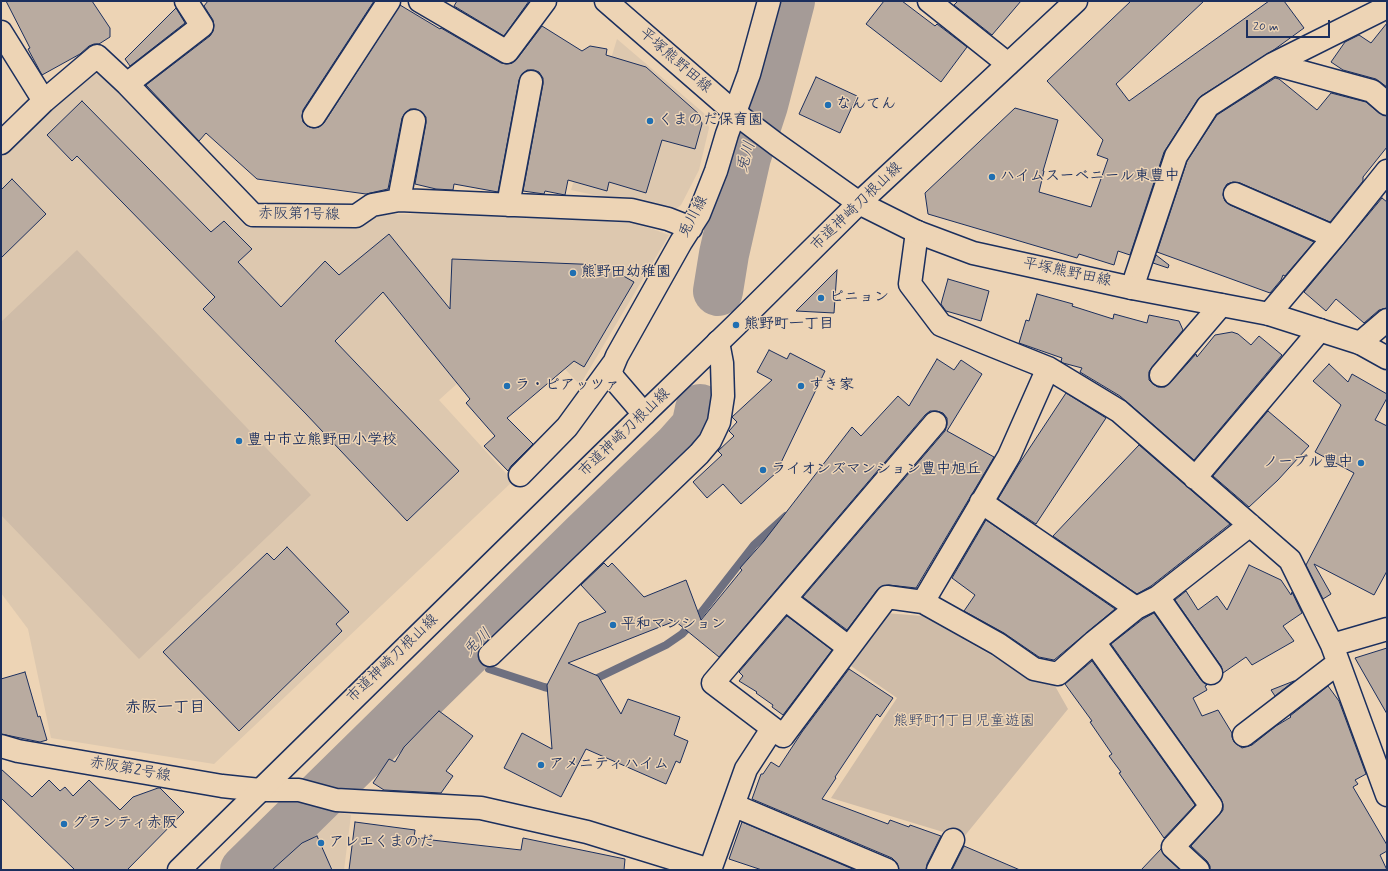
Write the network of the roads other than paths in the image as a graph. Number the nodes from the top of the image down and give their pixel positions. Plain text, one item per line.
1 (186, 1) edge
2 (389, 1) edge
3 (420, 1) edge
4 (545, 1) edge
5 (606, 1) edge
6 (769, 1) edge
7 (929, 1) edge
8 (1076, 1) edge
9 (1387, 7) edge
10 (1, 32) edge
11 (1008, 64) junction
12 (1273, 64) junction
13 (531, 82) dead end
14 (127, 84) junction
15 (44, 101) junction
16 (1387, 104) edge
17 (314, 116) dead end
18 (740, 117) junction
19 (414, 121) dead end
20 (1, 143) edge
21 (1387, 171) edge
22 (1235, 194) dead end
23 (399, 200) junction
24 (859, 203) junction
25 (508, 205) junction
26 (690, 228) junction
27 (917, 232) junction
28 (1334, 237) junction
29 (1132, 288) junction
30 (1221, 304) junction
31 (1269, 314) junction
32 (1387, 320) edge
33 (1320, 330) junction
34 (718, 342) junction
35 (1360, 344) junction
36 (1387, 358) edge
37 (613, 364) junction
38 (1048, 368) junction
39 (1161, 375) dead end
40 (644, 414) junction
41 (935, 423) dead end
42 (520, 475) dead end
43 (1196, 478) junction
44 (981, 502) junction
45 (1250, 525) junction
46 (1158, 597) junction
47 (785, 599) junction
48 (923, 602) junction
49 (1136, 608) junction
50 (1387, 629) edge
51 (1094, 642) junction
52 (848, 647) junction
53 (1335, 654) junction
54 (490, 655) dead end
55 (1211, 673) dead end
56 (772, 729) junction
57 (1244, 735) dead end
58 (1, 746) edge
59 (260, 790) junction
60 (1387, 795) edge
61 (733, 805) junction
62 (953, 840) dead end
63 (179, 870) edge
64 (886, 870) edge
65 (938, 870) edge
66 (1198, 870) edge

1 - 14 street
2 - 17 street
3 - 4 street
5 - 18 street, 平塚熊野田線
6 - 18 street, 兎川線
7 - 11 street
8 - 11 street, 市道神崎刀根山線
9 - 12 street
10 - 15 street
11 - 24 street, 市道神崎刀根山線
12 - 16 street
12 - 29 street
13 - 25 street
14 - 15 street, 赤阪第1号線
14 - 23 street, 赤阪第1号線
15 - 20 street, 赤阪第1号線
18 - 24 street, 平塚熊野田線
18 - 26 street, 兎川線
19 - 23 street
21 - 28 street
22 - 28 street
23 - 25 street, 赤阪第1号線
24 - 27 street, 平塚熊野田線
24 - 34 street, 市道神崎刀根山線
25 - 26 street, 赤阪第1号線
26 - 37 street, 兎川線
27 - 29 street, 平塚熊野田線
27 - 38 street
28 - 31 street
29 - 30 street, 平塚熊野田線
30 - 31 street, 平塚熊野田線
30 - 39 street
31 - 33 street, 平塚熊野田線
32 - 35 street
33 - 35 street, 平塚熊野田線
33 - 43 street
34 - 40 street, 市道神崎刀根山線
34 - 54 street
35 - 36 street, 平塚熊野田線
37 - 40 street
37 - 42 street, 兎川線
38 - 43 street
38 - 44 street
40 - 59 street, 市道神崎刀根山線
41 - 47 street
43 - 45 street
44 - 48 street
44 - 49 street
45 - 46 street
45 - 53 street
46 - 49 street
46 - 55 street
47 - 52 street
47 - 56 street
48 - 51 street
48 - 52 street
49 - 51 street
50 - 53 street
51 - 66 street
52 - 56 street
53 - 57 street
53 - 60 street
56 - 61 street
58 - 59 street, 赤阪第2号線
59 - 61 street, 赤阪第2号線
59 - 63 street, 市道神崎刀根山線
61 - 64 street
62 - 65 street

